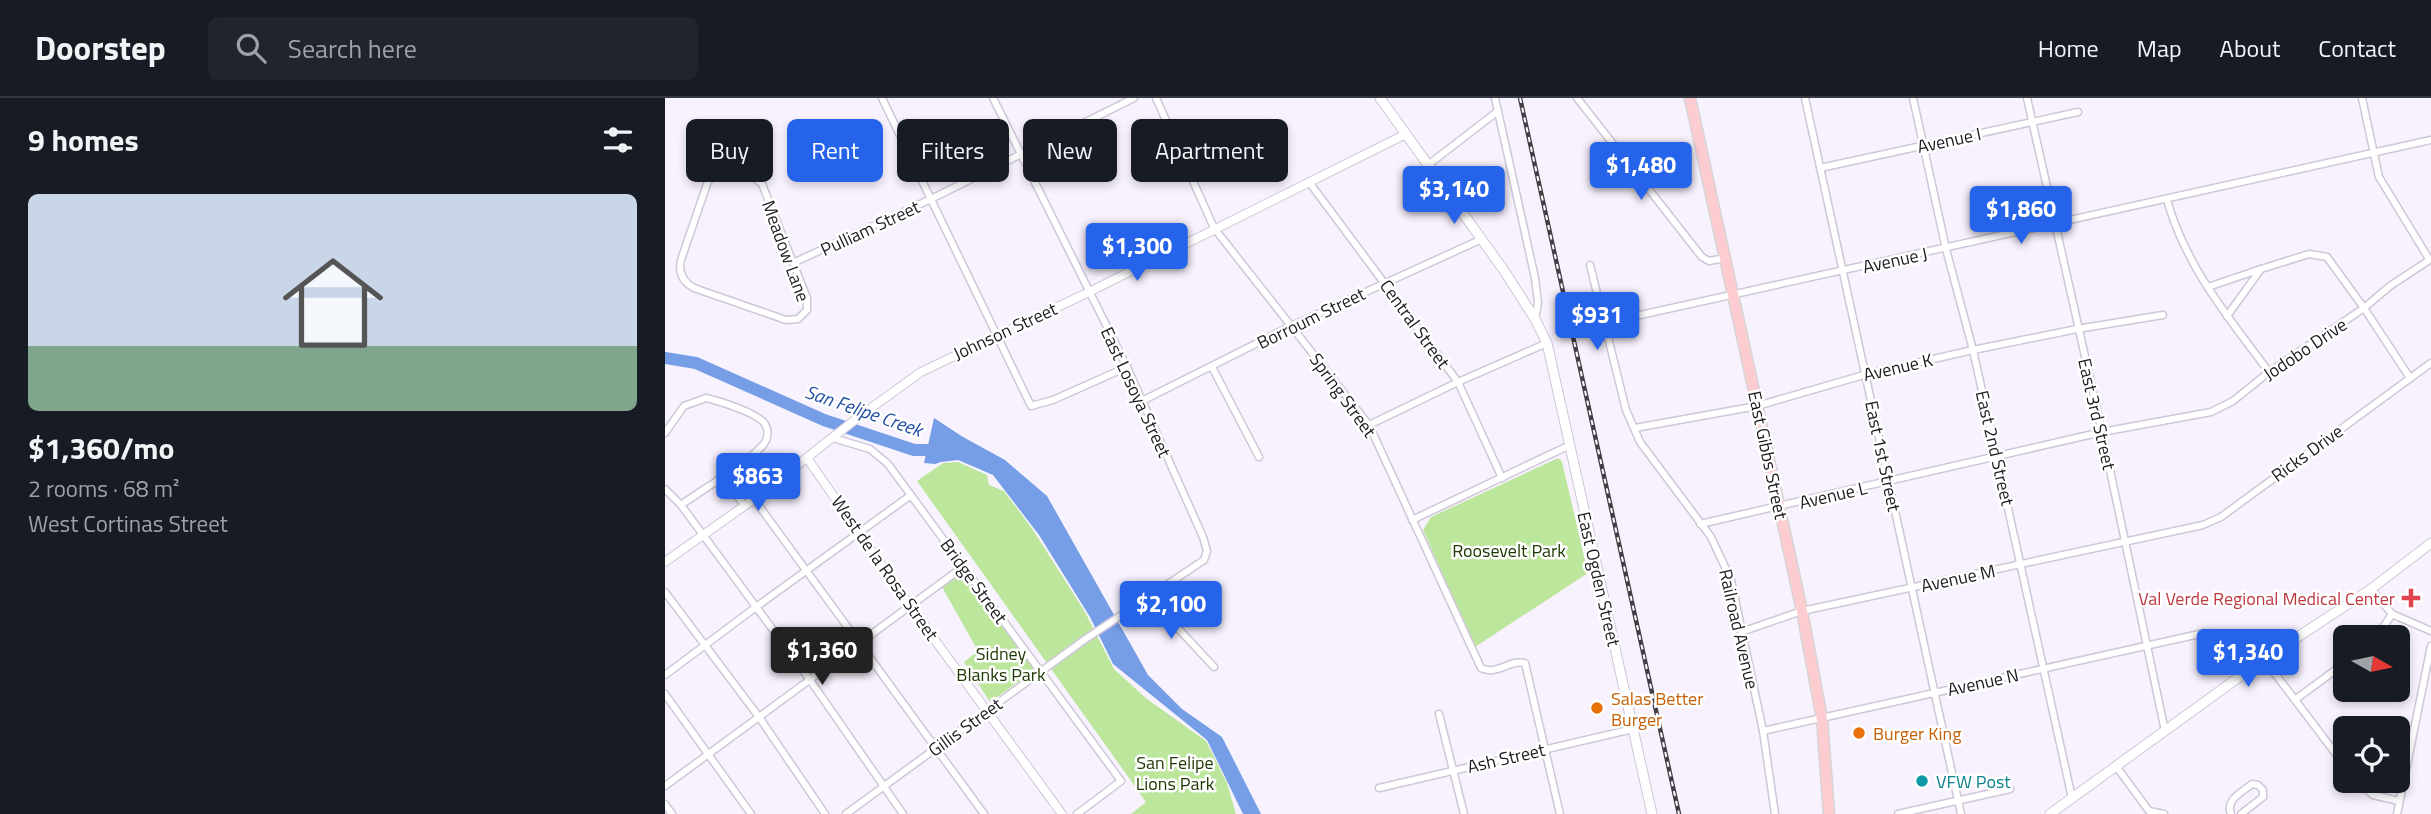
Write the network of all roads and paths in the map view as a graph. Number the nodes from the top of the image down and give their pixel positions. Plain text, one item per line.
1 (882, 98) edge
2 (993, 98) edge
3 (1134, 98) edge
4 (1156, 98) edge
5 (1380, 98) edge
6 (1495, 98) edge
7 (1577, 98) edge
8 (1690, 98) edge
9 (1805, 98) edge
10 (1913, 98) edge
11 (2027, 98) edge
12 (2362, 98) edge
13 (1498, 111) junction
14 (2078, 112) dead end
15 (2032, 122) junction
16 (1406, 134) junction
17 (2431, 140) edge
18 (1924, 146) junction
19 (2373, 152) junction
20 (1020, 153) junction
21 (1428, 165) junction
22 (1820, 168) junction
23 (1309, 182) junction
24 (930, 199) junction
25 (2167, 200) junction
26 (2055, 225) junction
27 (1214, 228) junction
28 (1482, 239) junction
29 (1946, 248) junction
30 (1725, 258) junction
31 (2430, 259) edge
32 (793, 263) junction
33 (1590, 265) dead end
34 (2261, 269) junction
35 (1842, 272) junction
36 (1385, 282) junction
37 (2208, 287) junction
38 (1089, 292) junction
39 (1733, 296) junction
40 (2364, 308) junction
41 (2163, 315) dead end
42 (2227, 316) junction
43 (1535, 318) junction
44 (1604, 323) junction
45 (1291, 326) junction
46 (2077, 329) junction
47 (996, 335) junction
48 (1547, 344) junction
49 (1973, 351) junction
50 (2431, 363) edge
51 (1127, 367) junction
52 (1212, 367) junction
53 (2269, 372) junction
54 (1867, 374) junction
55 (2410, 378) junction
56 (1458, 382) junction
57 (1142, 401) junction
58 (1757, 406) junction
59 (2170, 420) joint
60 (1369, 425) junction
61 (1635, 428) junction
62 (2102, 432) junction
63 (665, 433) edge
64 (833, 438) junction
65 (1570, 445) junction
66 (1997, 456) junction
67 (1259, 457) dead end
68 (807, 458) junction
69 (719, 478) junction
70 (1502, 478) junction
71 (1888, 482) junction
72 (665, 489) edge
73 (911, 495) junction
74 (754, 499) junction
75 (681, 505) junction
76 (745, 505) junction
77 (1779, 508) junction
78 (1412, 520) junction
79 (1700, 524) junction
80 (2178, 531) joint
81 (860, 533) junction
82 (702, 536) junction
83 (2125, 543) junction
84 (2431, 543) edge
85 (665, 562) edge
86 (2020, 564) junction
87 (963, 567) junction
88 (807, 571) junction
89 (1912, 588) junction
90 (2371, 589) junction
91 (665, 592) edge
92 (1149, 597) junction
93 (910, 606) junction
94 (756, 607) junction
95 (1803, 611) junction
96 (2392, 614) junction
97 (2385, 625) edge
98 (2431, 631) edge
99 (1741, 632) junction
100 (2204, 633) dead end
101 (1084, 640) joint
102 (859, 643) junction
103 (706, 645) junction
104 (2148, 645) junction
105 (2431, 646) edge
106 (2264, 659) junction
107 (1214, 667) dead end
108 (2044, 669) junction
109 (1040, 672) junction
110 (2333, 672) edge
111 (665, 676) edge
112 (810, 680) junction
113 (1935, 693) junction
114 (665, 694) edge
115 (2296, 699) junction
116 (987, 710) junction
117 (1439, 714) dead end
118 (759, 717) junction
119 (1822, 719) junction
120 (1633, 729) junction
121 (1763, 731) junction
122 (2165, 731) junction
123 (936, 748) junction
124 (1545, 749) junction
125 (2333, 750) edge
126 (708, 755) junction
127 (2116, 766) junction
128 (1453, 771) junction
129 (665, 786) edge
130 (883, 787) junction
131 (1379, 788) dead end
132 (2010, 789) dead end
133 (2372, 793) edge
134 (2072, 798) junction
135 (2399, 801) junction
136 (1958, 802) junction
137 (665, 804) edge
138 (672, 814) edge
139 (751, 814) edge
140 (825, 814) edge
141 (846, 814) edge
142 (903, 814) edge
143 (983, 814) edge
144 (1062, 814) edge
145 (1077, 814) edge
146 (1464, 814) edge
147 (1560, 814) edge
148 (1652, 814) edge
149 (1775, 814) edge
150 (1829, 814) edge
151 (1898, 814) edge
152 (1961, 814) edge
153 (2050, 814) edge
154 (2164, 814) edge
155 (2231, 814) edge
156 (2241, 814) edge
157 (2397, 814) edge

1 - 24 street
2 - 20 street, East Losoya Street
3 - 20 street, Pulliam Street
4 - 27 street, Spring Street
5 - 16 main road, East Ogden Street
6 - 13 street
7 - 30 street
8 - 30 highway, East Gibbs Street
9 - 22 street, East 1st Street
10 - 18 street, East 2nd Street
11 - 15 street, East 3rd Street
12 - 19 street
13 - 21 street
13 - 43 street
14 - 15 street, Avenue I
15 - 18 street, Avenue I
15 - 26 street, East 3rd Street
16 - 21 main road, East Ogden Street
16 - 23 street, Johnson Street
17 - 19 street, Avenue J
18 - 22 street, Avenue I
18 - 29 street, East 2nd Street
19 - 25 street, Avenue J
19 - 31 street
20 - 24 street, Pulliam Street
20 - 38 street, East Losoya Street
21 - 28 main road, East Ogden Street
22 - 35 street, East 1st Street
23 - 27 street, Johnson Street
23 - 36 street, Central Street
24 - 32 street, Pulliam Street
24 - 47 street
25 - 26 street, Avenue J
25 - 37 street
26 - 29 street, Avenue J
26 - 46 street, East 3rd Street
27 - 38 street, Johnson Street
27 - 45 street, Spring Street
28 - 36 street, Borroum Street
28 - 43 main road, East Ogden Street
29 - 35 street, Avenue J
29 - 49 street, East 2nd Street
30 - 39 highway, East Gibbs Street
31 - 40 street, Jodobo Drive
32 - 32 street, Meadow Lane
33 - 44 street, Railroad Avenue
34 - 37 street
34 - 40 street
34 - 42 street
35 - 39 street, Avenue J
35 - 54 street, East 1st Street
36 - 45 street, Borroum Street
36 - 56 street, Central Street
37 - 42 street
38 - 47 street, Johnson Street
38 - 51 street, East Losoya Street
39 - 44 street, Avenue J
39 - 58 highway, East Gibbs Street
40 - 53 street, Jodobo Drive
40 - 55 street
41 - 46 street, Avenue K
42 - 53 street
43 - 48 main road, East Ogden Street
44 - 61 street, Railroad Avenue
45 - 52 street, Borroum Street
45 - 60 street, Spring Street
46 - 49 street, Avenue K
46 - 62 street, East 3rd Street
47 - 51 street
47 - 64 street, Johnson Street
48 - 56 street
48 - 65 main road, East Ogden Street
49 - 54 street, Avenue K
49 - 66 street, East 2nd Street
50 - 55 street, Ricks Drive
51 - 57 street, East Losoya Street
52 - 57 street, Borroum Street
52 - 67 street
53 - 59 street, Jodobo Drive
54 - 58 street, Avenue K
54 - 71 street, East 1st Street
55 - 80 street, Ricks Drive
56 - 60 street
56 - 70 street, Central Street
57 - 92 street, East Losoya Street
58 - 61 street, Avenue K
58 - 77 highway, East Gibbs Street
59 - 62 street, Avenue L
60 - 78 street, Spring Street
61 - 79 street, Railroad Avenue
62 - 66 street, Avenue L
62 - 83 street, East 3rd Street
63 - 69 street
64 - 68 street, Johnson Street
64 - 73 street, Bridge Street
65 - 70 street
65 - 120 main road, East Ogden Street
66 - 71 street, Avenue L
66 - 86 street, East 2nd Street
68 - 74 street, Johnson Street
68 - 81 street, West de la Rosa Street
69 - 75 street
69 - 76 street
70 - 78 street
71 - 77 street, Avenue L
71 - 89 street, East 1st Street
72 - 75 street
73 - 81 street
73 - 87 street, Bridge Street
74 - 76 street, Johnson Street
74 - 88 street
75 - 82 street
76 - 82 street, Johnson Street
77 - 79 street, Avenue L
77 - 95 highway, East Gibbs Street
78 - 124 street, Spring Street
79 - 99 street, Railroad Avenue
80 - 83 street, Avenue M
81 - 88 street
81 - 93 street, West de la Rosa Street
82 - 85 street, Johnson Street
82 - 94 street
83 - 86 street, Avenue M
83 - 104 street, East 3rd Street
84 - 90 main road
86 - 89 street, Avenue M
86 - 108 street, East 2nd Street
87 - 93 street
87 - 109 street, Bridge Street
88 - 94 street
88 - 102 street
89 - 95 street, Avenue M
89 - 113 street, East 1st Street
90 - 96 street
90 - 106 main road
91 - 103 street
92 - 101 street, East Losoya Street
92 - 107 street
93 - 102 street
93 - 116 street, West de la Rosa Street
94 - 103 street
94 - 112 street
95 - 99 street, Avenue M
95 - 119 highway, East Gibbs Street
96 - 97 street
96 - 98 street
99 - 121 street, Railroad Avenue
100 - 104 street, Avenue N
101 - 109 street, Gillis Street
102 - 112 street
102 - 123 street
103 - 111 street
103 - 118 street
104 - 108 street, Avenue N
104 - 122 street, East 3rd Street
105 - 135 street
106 - 115 street
106 - 122 main road
108 - 113 street, Avenue N
108 - 134 street, East 2nd Street
109 - 116 street, Gillis Street
109 - 145 street, Bridge Street
110 - 115 street
112 - 118 street
112 - 130 street
113 - 119 street, Avenue N
113 - 136 street, East 1st Street
114 - 126 street
115 - 125 street
116 - 123 street, Gillis Street
116 - 144 street, West de la Rosa Street
117 - 128 street
118 - 126 street
118 - 140 street
119 - 121 street, Avenue N
119 - 150 highway, East Gibbs Street
120 - 124 street, Ash Street
120 - 148 main road, East Ogden Street
121 - 149 street, Railroad Avenue
122 - 127 main road
123 - 130 street, Gillis Street
123 - 143 street
124 - 128 street, Ash Street
124 - 147 street
126 - 129 street
126 - 139 street
127 - 134 main road
127 - 154 street
128 - 131 street, Ash Street
128 - 146 street
130 - 141 street, Gillis Street
130 - 142 street
132 - 136 street
133 - 135 street
134 - 153 main road
135 - 157 street
136 - 151 street
136 - 152 street, East 1st Street
137 - 138 street
155 - 156 street

